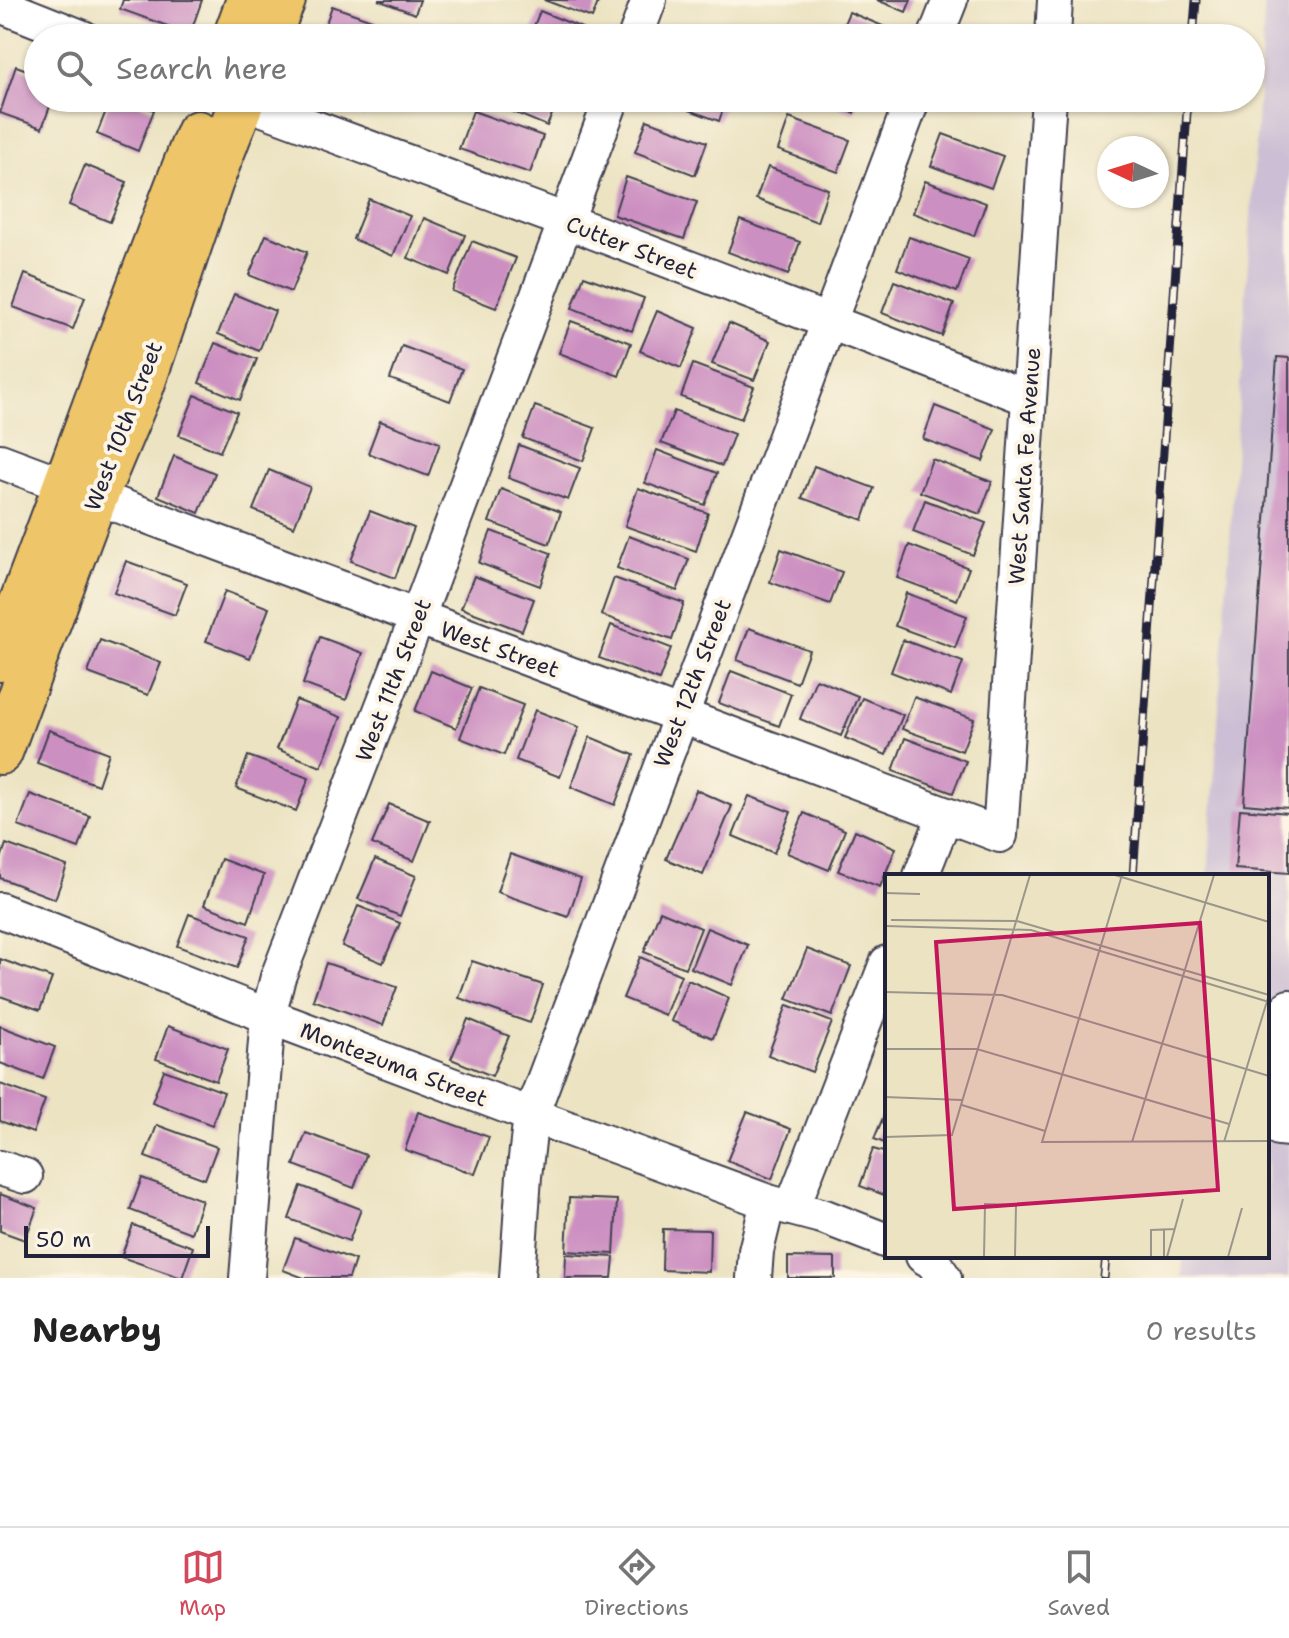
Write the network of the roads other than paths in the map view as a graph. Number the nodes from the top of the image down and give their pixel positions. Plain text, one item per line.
1 (249, 0) edge
2 (283, 0) edge
3 (649, 0) edge
4 (950, 0) edge
5 (1055, 0) edge
6 (0, 5) edge
7 (48, 24) edge
8 (240, 24) edge
9 (273, 24) edge
10 (640, 24) edge
11 (941, 24) edge
12 (1054, 24) edge
13 (227, 112) edge
14 (268, 112) edge
15 (607, 112) edge
16 (908, 112) edge
17 (1048, 112) edge
18 (566, 221) junction
19 (830, 324) junction
20 (1028, 398) junction
21 (0, 461) edge
22 (80, 492) junction
23 (417, 618) junction
24 (0, 659) edge
25 (679, 715) junction
26 (0, 752) edge
27 (945, 815) junction
28 (1000, 835) joint
29 (922, 874) edge
30 (0, 910) edge
31 (885, 968) edge
32 (1289, 1007) edge
33 (268, 1016) junction
34 (531, 1115) junction
35 (1289, 1129) edge
36 (780, 1205) junction
37 (885, 1240) edge
38 (926, 1258) edge
39 (247, 1278) edge
40 (517, 1278) edge
41 (754, 1278) edge
42 (944, 1278) edge

1 - 8 main road
2 - 9 main road
3 - 10 street
4 - 11 street
5 - 12 street
6 - 7 street
13 - 22 main road, West 10th Street
14 - 18 street, Cutter Street
15 - 18 street, West 11th Street
16 - 19 street, West 12th Street
17 - 20 street, West Santa Fe Avenue
18 - 19 street, Cutter Street
18 - 23 street, West 11th Street
19 - 20 street, Cutter Street
19 - 25 street, West 12th Street
20 - 28 street, West Santa Fe Avenue
21 - 22 street, West Street
22 - 23 street, West Street
22 - 24 main road, West 10th Street
22 - 26 main road, West 10th Street
23 - 25 street, West Street
23 - 33 street, West 11th Street
25 - 27 street, West Street
25 - 34 street, West 12th Street
27 - 28 street, West Street
27 - 29 street
30 - 33 street, Montezuma Street
31 - 36 street
32 - 35 street
33 - 34 street, Montezuma Street
33 - 39 street, West 11th Street
34 - 36 street, Montezuma Street
34 - 40 street, West 12th Street
36 - 37 street, Montezuma Street
36 - 41 street
38 - 42 street

